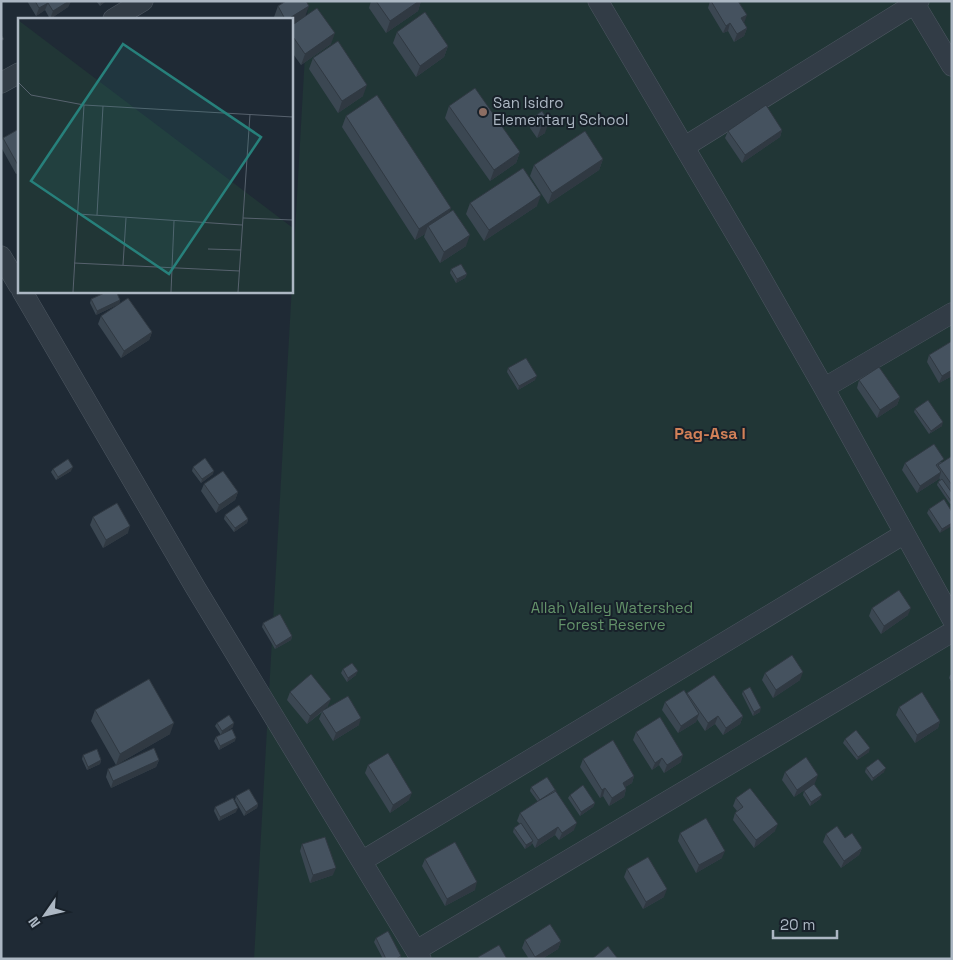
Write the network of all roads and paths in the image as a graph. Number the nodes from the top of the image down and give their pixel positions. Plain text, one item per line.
1 (143, 1) edge
2 (598, 1) edge
3 (916, 2) edge
4 (115, 18) edge
5 (952, 66) edge
6 (18, 74) edge
7 (1, 83) edge
8 (684, 147) junction
9 (1, 256) edge
10 (18, 284) edge
11 (23, 292) edge
12 (952, 313) edge
13 (824, 388) junction
14 (904, 534) junction
15 (952, 618) edge
16 (952, 632) edge
17 (362, 861) junction
18 (419, 955) edge

1 - 4 street
2 - 8 street
3 - 5 street
3 - 8 street
6 - 7 street
8 - 13 street
9 - 10 street
11 - 17 street
12 - 13 street
13 - 14 street
14 - 15 street
14 - 17 street
16 - 18 street
17 - 18 street

